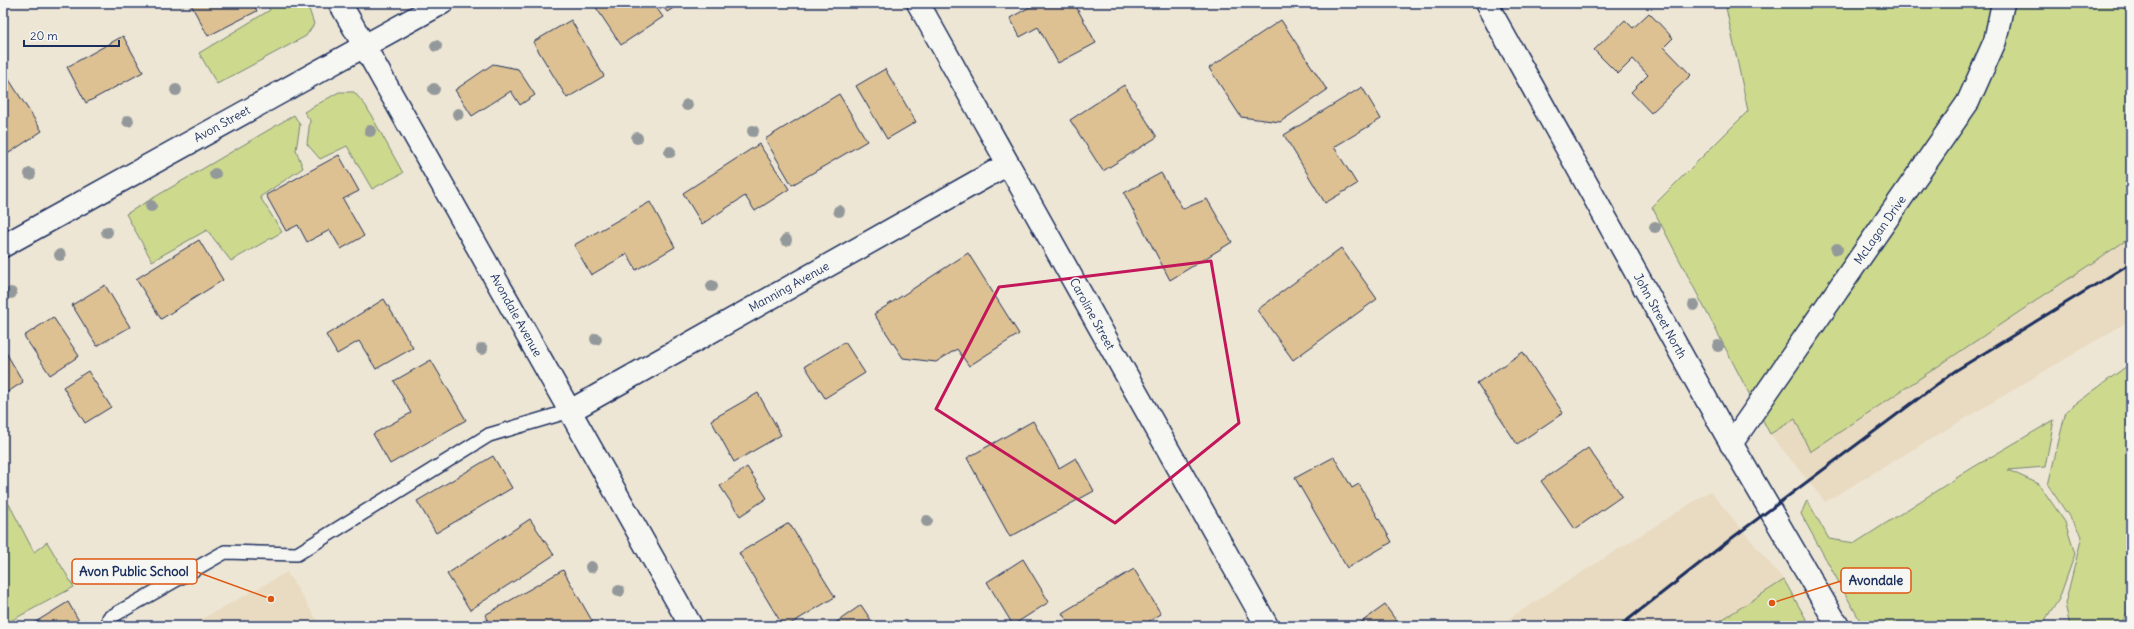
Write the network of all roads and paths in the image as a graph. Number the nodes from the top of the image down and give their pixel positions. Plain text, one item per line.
1 (340, 3) edge
2 (442, 3) edge
3 (918, 3) edge
4 (1486, 3) edge
5 (2003, 3) edge
6 (364, 46) junction
7 (1008, 164) junction
8 (3, 246) edge
9 (570, 411) junction
10 (1731, 444) junction
11 (109, 618) dead end
12 (691, 626) edge
13 (1266, 626) edge
14 (1838, 626) edge

1 - 6 street, Avondale Avenue
2 - 6 street, Avon Street
3 - 7 street, Caroline Street
4 - 10 street, John Street North
5 - 10 street, McLagan Drive
6 - 8 street, Avon Street
6 - 9 street, Avondale Avenue
7 - 9 street, Manning Avenue
7 - 13 street, Caroline Street
9 - 11 lane
9 - 12 street, Avondale Avenue
10 - 14 street, John Street North

